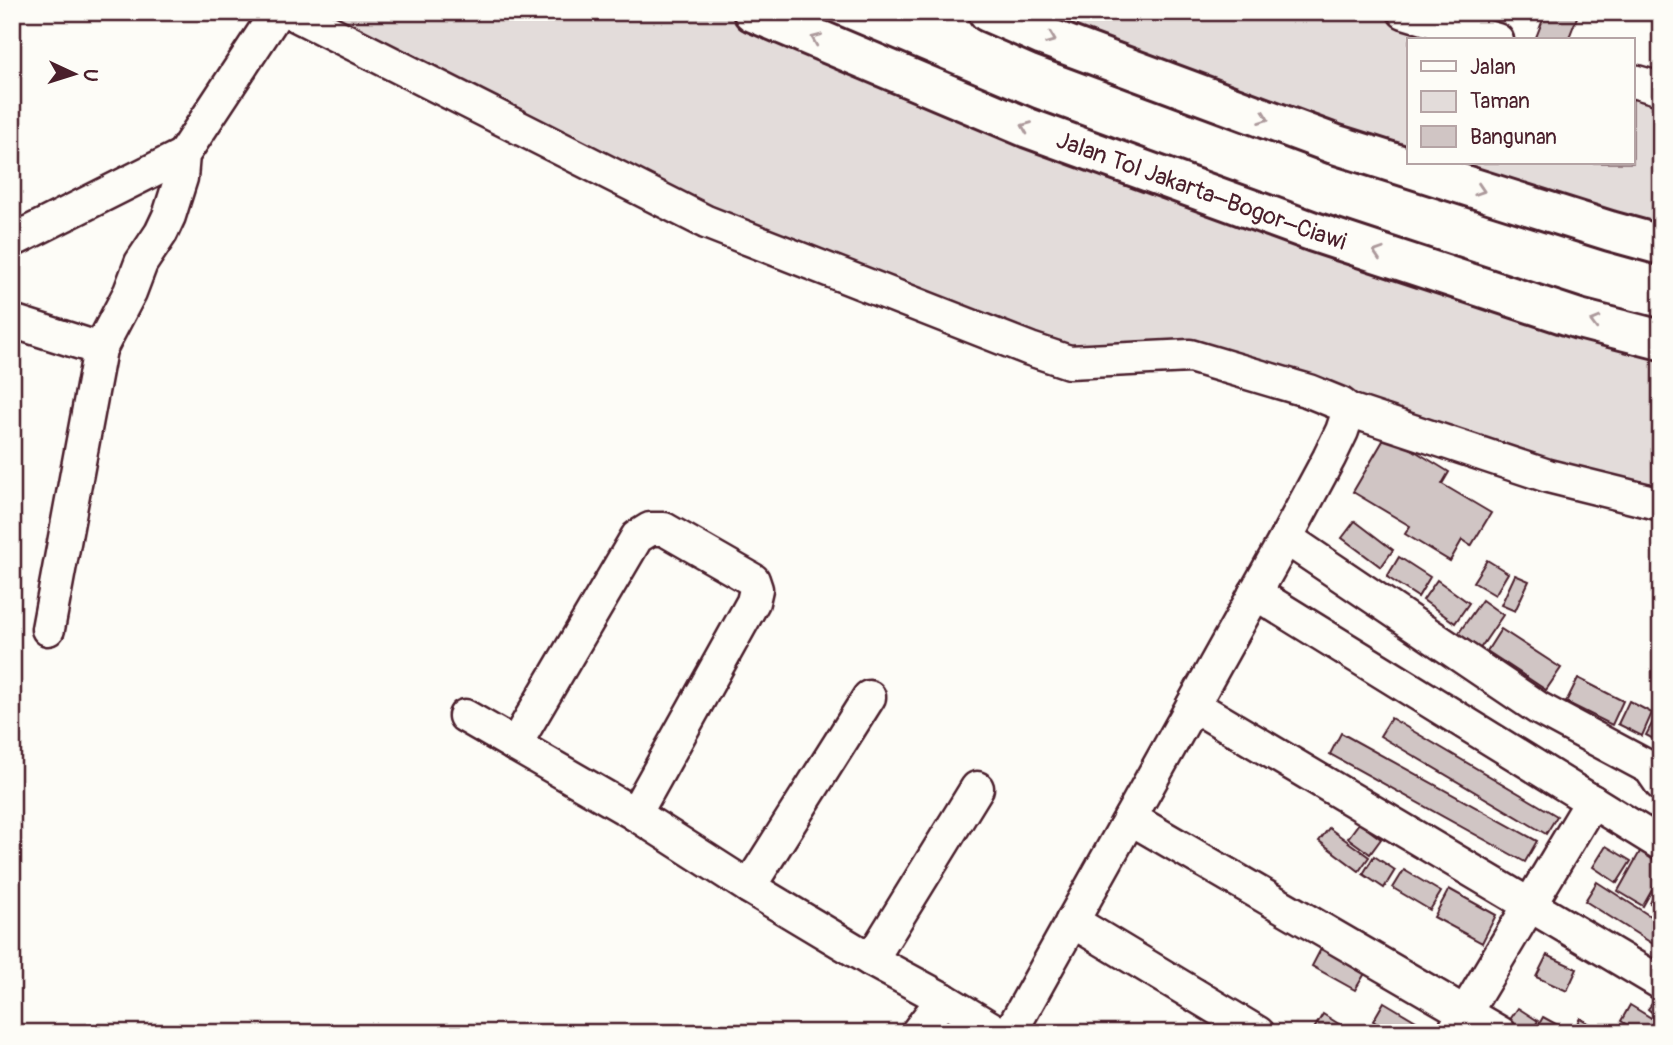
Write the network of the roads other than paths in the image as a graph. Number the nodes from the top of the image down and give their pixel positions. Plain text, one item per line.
1 (277, 12) edge
2 (290, 12) edge
3 (752, 12) edge
4 (988, 12) edge
5 (1405, 12) edge
6 (1490, 38) edge
7 (1634, 81) edge
8 (1661, 89) edge
9 (183, 155) junction
10 (12, 241) edge
11 (1661, 245) edge
12 (12, 321) edge
13 (1661, 340) edge
14 (100, 349) junction
15 (1349, 410) junction
16 (1661, 504) edge
17 (1286, 538) junction
18 (1255, 593) junction
19 (48, 629) dead end
20 (869, 697) dead end
21 (1193, 705) junction
22 (465, 716) dead end
23 (515, 745) junction
24 (1661, 784) edge
25 (977, 788) dead end
26 (1592, 801) junction
27 (635, 814) junction
28 (1129, 818) junction
29 (1661, 844) edge
30 (749, 887) junction
31 (1530, 904) junction
32 (1072, 921) junction
33 (870, 960) junction
34 (1661, 983) edge
35 (943, 999) junction
36 (1459, 1022) edge
37 (917, 1033) edge
38 (999, 1033) edge
39 (1010, 1033) edge
40 (1258, 1033) edge
41 (1500, 1033) edge

1 - 9 street
2 - 15 street
13 -> 3 highway, Jalan Tol Jakarta–Bogor–Ciawi
4 -> 11 highway
5 - 6 street
7 - 8 street
9 - 10 street
9 - 14 street
12 - 14 street
14 - 19 street
15 - 16 street
15 - 17 street
17 - 18 street
17 - 24 street
18 - 21 street
18 - 26 street
20 - 30 street
21 - 28 street
21 - 31 street
22 - 23 street
23 - 27 street
23 - 27 street
25 - 33 street
26 - 29 street
26 - 31 street
27 - 30 street
28 - 32 street
28 - 36 street
30 - 33 street
31 - 34 street
31 - 36 street
32 - 39 street
32 - 40 street
33 - 35 street
35 - 37 street
35 - 38 street
36 - 41 street

